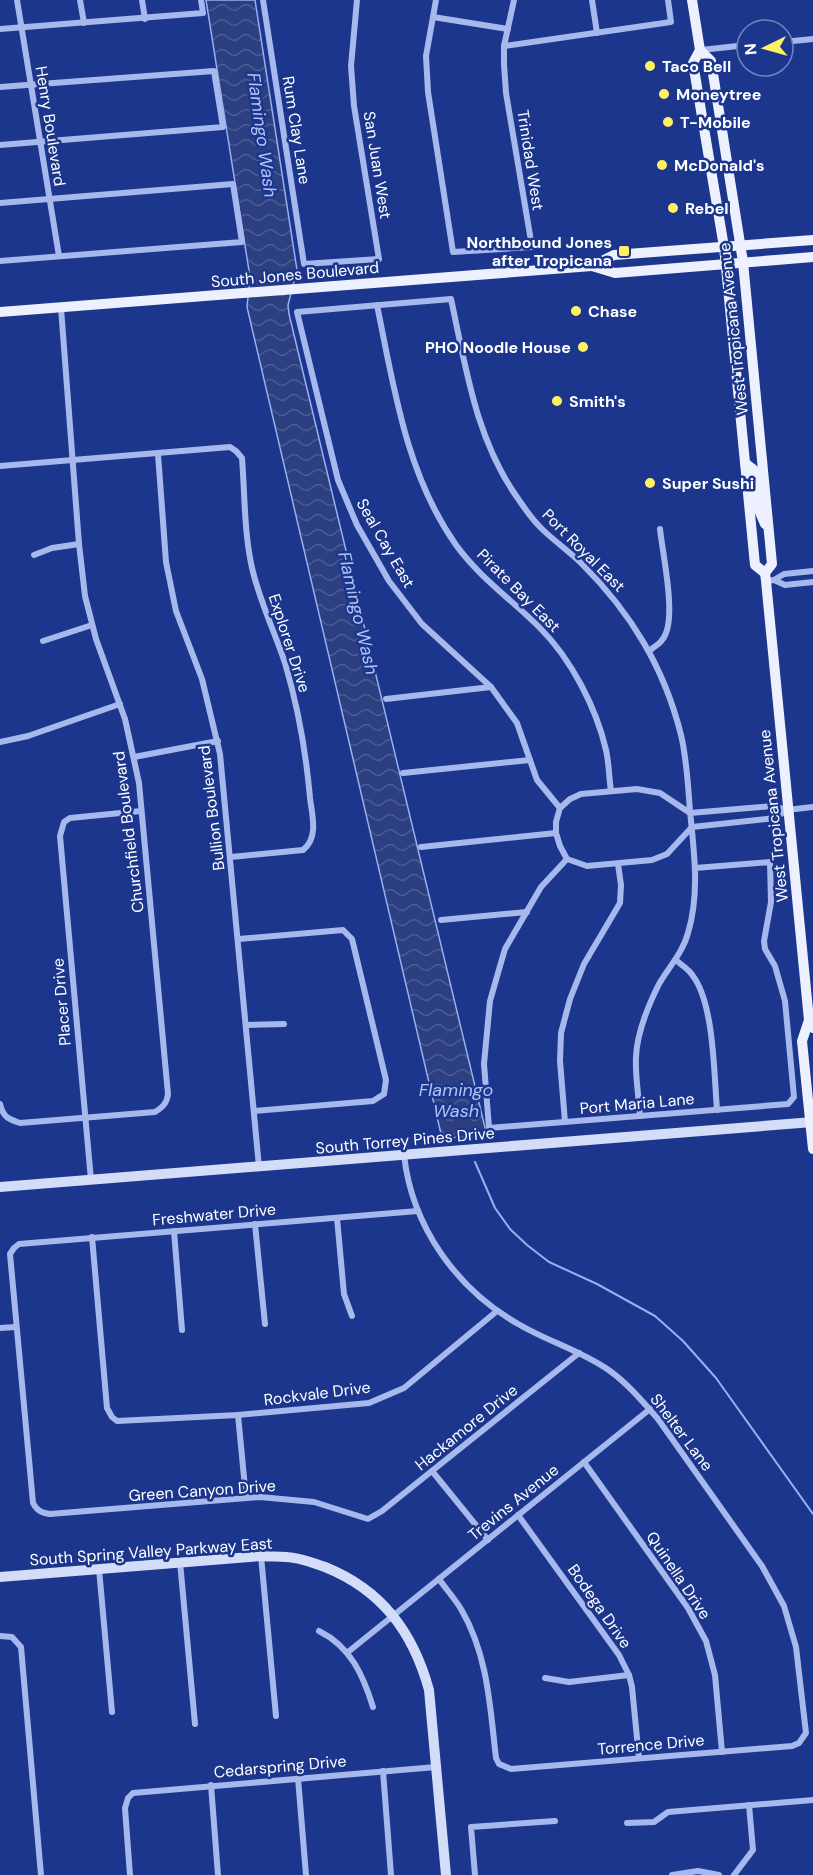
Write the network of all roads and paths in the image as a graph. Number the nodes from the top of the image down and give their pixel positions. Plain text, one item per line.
1 (17, 0) edge
2 (80, 0) edge
3 (142, 0) edge
4 (201, 0) edge
5 (263, 0) edge
6 (357, 0) edge
7 (436, 0) edge
8 (514, 0) edge
9 (592, 0) edge
10 (668, 0) edge
11 (692, 0) edge
12 (433, 17) junction
13 (145, 19) junction
14 (84, 23) junction
15 (22, 27) junction
16 (0, 29) edge
17 (508, 29) junction
18 (597, 33) junction
19 (813, 39) edge
20 (795, 41) edge
21 (504, 46) junction
22 (735, 46) edge
23 (700, 50) junction
24 (31, 85) junction
25 (0, 87) edge
26 (40, 142) junction
27 (0, 145) edge
28 (49, 200) junction
29 (0, 203) edge
30 (813, 240) edge
31 (740, 246) junction
32 (724, 247) junction
33 (59, 256) junction
34 (813, 257) edge
35 (0, 261) edge
36 (742, 262) junction
37 (304, 264) joint
38 (726, 264) junction
39 (592, 266) junction
40 (377, 305) junction
41 (61, 308) junction
42 (0, 312) edge
43 (158, 453) junction
44 (73, 461) junction
45 (746, 463) junction
46 (0, 466) edge
47 (660, 529) dead end
48 (769, 529) junction
49 (79, 544) junction
50 (34, 555) dead end
51 (813, 571) edge
52 (768, 578) junction
53 (813, 582) edge
54 (92, 625) junction
55 (43, 641) dead end
56 (650, 650) junction
57 (491, 687) junction
58 (386, 699) dead end
59 (120, 704) junction
60 (218, 741) junction
61 (0, 742) edge
62 (134, 757) junction
63 (530, 760) junction
64 (403, 773) dead end
65 (610, 791) junction
66 (813, 807) edge
67 (560, 808) junction
68 (787, 810) junction
69 (141, 811) junction
70 (691, 820) junction
71 (556, 833) junction
72 (421, 847) dead end
73 (231, 857) junction
74 (567, 859) junction
75 (618, 864) junction
76 (695, 868) junction
77 (527, 912) junction
78 (441, 920) dead end
79 (239, 939) junction
80 (676, 960) junction
81 (246, 1024) junction
82 (284, 1024) dead end
83 (811, 1024) edge
84 (0, 1104) edge
85 (254, 1110) junction
86 (717, 1110) junction
87 (640, 1116) junction
88 (86, 1118) junction
89 (565, 1122) junction
90 (812, 1122) edge
91 (813, 1149) edge
92 (404, 1155) junction
93 (259, 1167) junction
94 (91, 1180) junction
95 (0, 1187) edge
96 (418, 1211) junction
97 (337, 1218) junction
98 (255, 1224) junction
99 (174, 1231) junction
100 (92, 1237) junction
101 (497, 1311) junction
102 (352, 1316) dead end
103 (265, 1324) dead end
104 (16, 1327) junction
105 (0, 1328) edge
106 (182, 1330) dead end
107 (579, 1353) junction
108 (650, 1409) junction
109 (238, 1415) junction
110 (584, 1462) junction
111 (432, 1471) junction
112 (246, 1498) junction
113 (519, 1515) junction
114 (368, 1519) joint
115 (488, 1540) junction
116 (261, 1556) junction
117 (180, 1562) junction
118 (99, 1569) junction
119 (0, 1577) edge
120 (439, 1579) junction
121 (393, 1616) junction
122 (319, 1631) dead end
123 (0, 1636) edge
124 (348, 1652) junction
125 (629, 1676) junction
126 (545, 1678) dead end
127 (374, 1707) dead end
128 (112, 1712) dead end
129 (276, 1716) dead end
130 (195, 1724) dead end
131 (804, 1738) joint
132 (722, 1752) junction
133 (639, 1758) junction
134 (436, 1767) junction
135 (383, 1771) junction
136 (298, 1778) junction
137 (211, 1785) junction
138 (813, 1800) edge
139 (749, 1805) junction
140 (555, 1821) dead end
141 (627, 1823) dead end
142 (689, 1873) edge
143 (42, 1875) edge
144 (130, 1875) edge
145 (218, 1875) edge
146 (306, 1875) edge
147 (391, 1875) edge
148 (446, 1875) edge
149 (476, 1875) edge
150 (672, 1875) edge
151 (719, 1875) edge
152 (734, 1875) edge

1 - 15 street, Henry Boulevard
2 - 14 street
3 - 13 street
4 - 13 street
5 - 37 street, Rum Clay Lane
6 - 37 street, San Juan West
7 - 12 street
8 - 17 street, Trinidad West
9 - 18 street
10 - 18 street
11 - 23 main road, West Tropicana Avenue
12 - 17 street
12 - 21 street, Trinidad West
13 - 14 street
14 - 15 street
15 - 16 street
15 - 24 street, Henry Boulevard
17 - 21 street, Trinidad West
18 - 21 street
19 - 20 street
22 - 23 street
23 - 31 main road, West Tropicana Avenue
23 - 32 main road, West Tropicana Avenue
24 - 25 street
24 - 26 street, Henry Boulevard
24 - 26 street
26 - 27 street
26 - 28 street, Henry Boulevard
28 - 29 street
28 - 33 street, Henry Boulevard
28 - 33 street
30 - 31 main road, South Jones Boulevard
31 - 32 main road, South Jones Boulevard
31 - 36 main road, West Tropicana Avenue
32 - 38 main road, West Tropicana Avenue
32 - 39 main road, South Jones Boulevard
33 - 35 street
34 - 36 main road, South Jones Boulevard
36 - 38 main road, South Jones Boulevard
36 - 48 main road, West Tropicana Avenue
38 - 39 main road, South Jones Boulevard
38 - 45 main road, West Tropicana Avenue
39 - 41 main road, South Jones Boulevard
40 - 56 street, Port Royal East
40 - 57 street, Seal Cay East
40 - 65 street, Pirate Bay East
41 - 42 main road, South Jones Boulevard
41 - 44 street, Churchfield Boulevard
43 - 44 street
43 - 60 street, Bullion Boulevard
43 - 73 street, Explorer Drive
44 - 46 street
44 - 49 street, Churchfield Boulevard
45 - 48 main road
45 - 52 main road, West Tropicana Avenue
47 - 56 street
48 - 52 main road, West Tropicana Avenue
49 - 50 street
49 - 54 street, Churchfield Boulevard
51 - 52 street
52 - 53 street
52 - 68 main road, West Tropicana Avenue
54 - 55 street
54 - 59 street, Churchfield Boulevard
56 - 70 street, Port Royal East
57 - 58 street
57 - 63 street, Seal Cay East
59 - 61 street
59 - 62 street, Churchfield Boulevard
60 - 62 street
60 - 73 street, Bullion Boulevard
62 - 69 street, Churchfield Boulevard
63 - 64 street
63 - 67 street, Seal Cay East
65 - 67 street
65 - 70 street
66 - 68 street
67 - 71 street
68 - 70 street
68 - 70 street
68 - 83 main road, West Tropicana Avenue
69 - 88 street, Placer Drive
69 - 88 street, Churchfield Boulevard
70 - 75 street
70 - 76 street, Port Royal East
71 - 72 street
71 - 74 street
73 - 79 street, Bullion Boulevard
74 - 75 street
74 - 77 street
75 - 89 street
76 - 80 street, Port Royal East
76 - 86 street, Port Maria Lane
77 - 78 street
77 - 89 street, Port Maria Lane
79 - 81 street, Bullion Boulevard
79 - 85 street
80 - 86 street
80 - 87 street, Port Royal East
81 - 82 street
81 - 85 street, Bullion Boulevard
83 - 90 main road, West Tropicana Avenue
84 - 88 street
85 - 93 street, Bullion Boulevard
86 - 87 street, Port Maria Lane
87 - 89 street, Port Maria Lane
88 - 94 street, Placer Drive
90 - 91 main road, West Tropicana Avenue
90 - 92 main road, South Torrey Pines Drive
92 - 93 main road, South Torrey Pines Drive
92 - 96 street, Shelter Lane
93 - 94 main road, South Torrey Pines Drive
94 - 95 main road, South Torrey Pines Drive
96 - 97 street, Freshwater Drive
96 - 101 street, Shelter Lane
97 - 98 street, Freshwater Drive
97 - 102 street
98 - 99 street, Freshwater Drive
98 - 103 street
99 - 100 street, Freshwater Drive
99 - 106 street
100 - 104 street, Freshwater Drive
100 - 109 street, Rockvale Drive
101 - 107 street, Shelter Lane
101 - 109 street, Rockvale Drive
104 - 105 street
104 - 112 street, Green Canyon Drive
107 - 108 street, Shelter Lane
107 - 111 street, Hackamore Drive
108 - 110 street, Trevins Avenue
108 - 131 street, Shelter Lane
109 - 112 street
110 - 113 street, Trevins Avenue
110 - 132 street, Quinella Drive
111 - 114 street, Hackamore Drive
111 - 115 street
112 - 114 street, Green Canyon Drive
113 - 115 street, Trevins Avenue
113 - 125 street, Bodega Drive
115 - 120 street, Trevins Avenue
116 - 117 main road, South Spring Valley Parkway East
116 - 121 main road, South Spring Valley Parkway East
116 - 129 street
117 - 118 main road, South Spring Valley Parkway East
117 - 130 street
118 - 119 main road, South Spring Valley Parkway East
118 - 128 street
120 - 121 street, Trevins Avenue
120 - 133 street, Torrence Drive
121 - 124 street, Trevins Avenue
121 - 134 main road, South Spring Valley Parkway East
122 - 124 street
123 - 143 street
124 - 127 street
125 - 126 street
125 - 133 street, Bodega Drive
131 - 132 street, Torrence Drive
132 - 133 street, Torrence Drive
134 - 135 street, Cedarspring Drive
134 - 148 main road, South Spring Valley Parkway East
135 - 136 street, Cedarspring Drive
135 - 147 street
136 - 137 street, Cedarspring Drive
136 - 146 street
137 - 144 street, Cedarspring Drive
137 - 145 street
138 - 139 street
139 - 141 street
139 - 152 street
140 - 149 street
142 - 150 street
142 - 151 street

